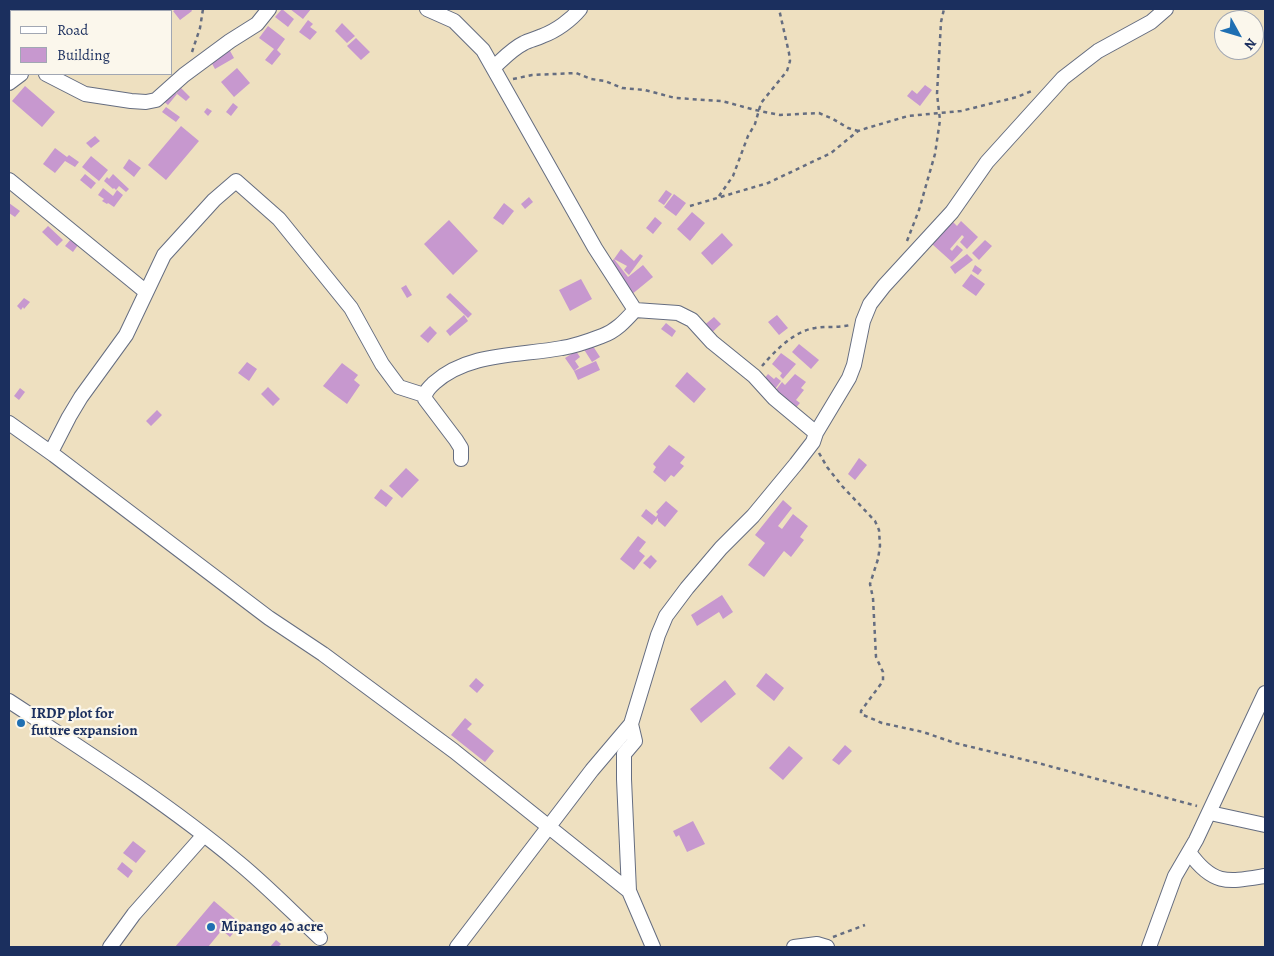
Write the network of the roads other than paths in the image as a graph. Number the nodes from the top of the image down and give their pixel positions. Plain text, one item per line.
1 (269, 9) edge
2 (427, 9) edge
3 (580, 9) edge
4 (1166, 9) edge
5 (497, 73) junction
6 (20, 75) edge
7 (48, 75) edge
8 (9, 84) edge
9 (9, 180) edge
10 (146, 292) junction
11 (635, 310) junction
12 (424, 395) junction
13 (9, 423) edge
14 (814, 437) junction
15 (51, 452) junction
16 (461, 459) dead end
17 (1265, 693) edge
18 (9, 702) edge
19 (631, 724) junction
20 (1210, 811) junction
21 (1265, 825) edge
22 (549, 827) junction
23 (204, 835) junction
24 (1189, 852) junction
25 (1265, 876) edge
26 (628, 891) junction
27 (320, 938) dead end
28 (822, 946) edge
29 (110, 947) edge
30 (456, 947) edge
31 (653, 947) edge
32 (794, 947) edge
33 (1149, 947) edge

1 - 7 street
2 - 5 street
3 - 5 street
4 - 14 street
5 - 11 street
6 - 8 street
9 - 10 street
10 - 12 street
10 - 15 street
11 - 12 street
11 - 14 street
12 - 16 street
13 - 15 street
14 - 19 street
15 - 22 street
17 - 20 street
18 - 23 street
19 - 22 street
19 - 26 street
20 - 21 street
20 - 24 street
22 - 26 street
22 - 30 street
23 - 27 street
23 - 29 street
24 - 25 street
24 - 33 street
26 - 31 street
28 - 32 street

